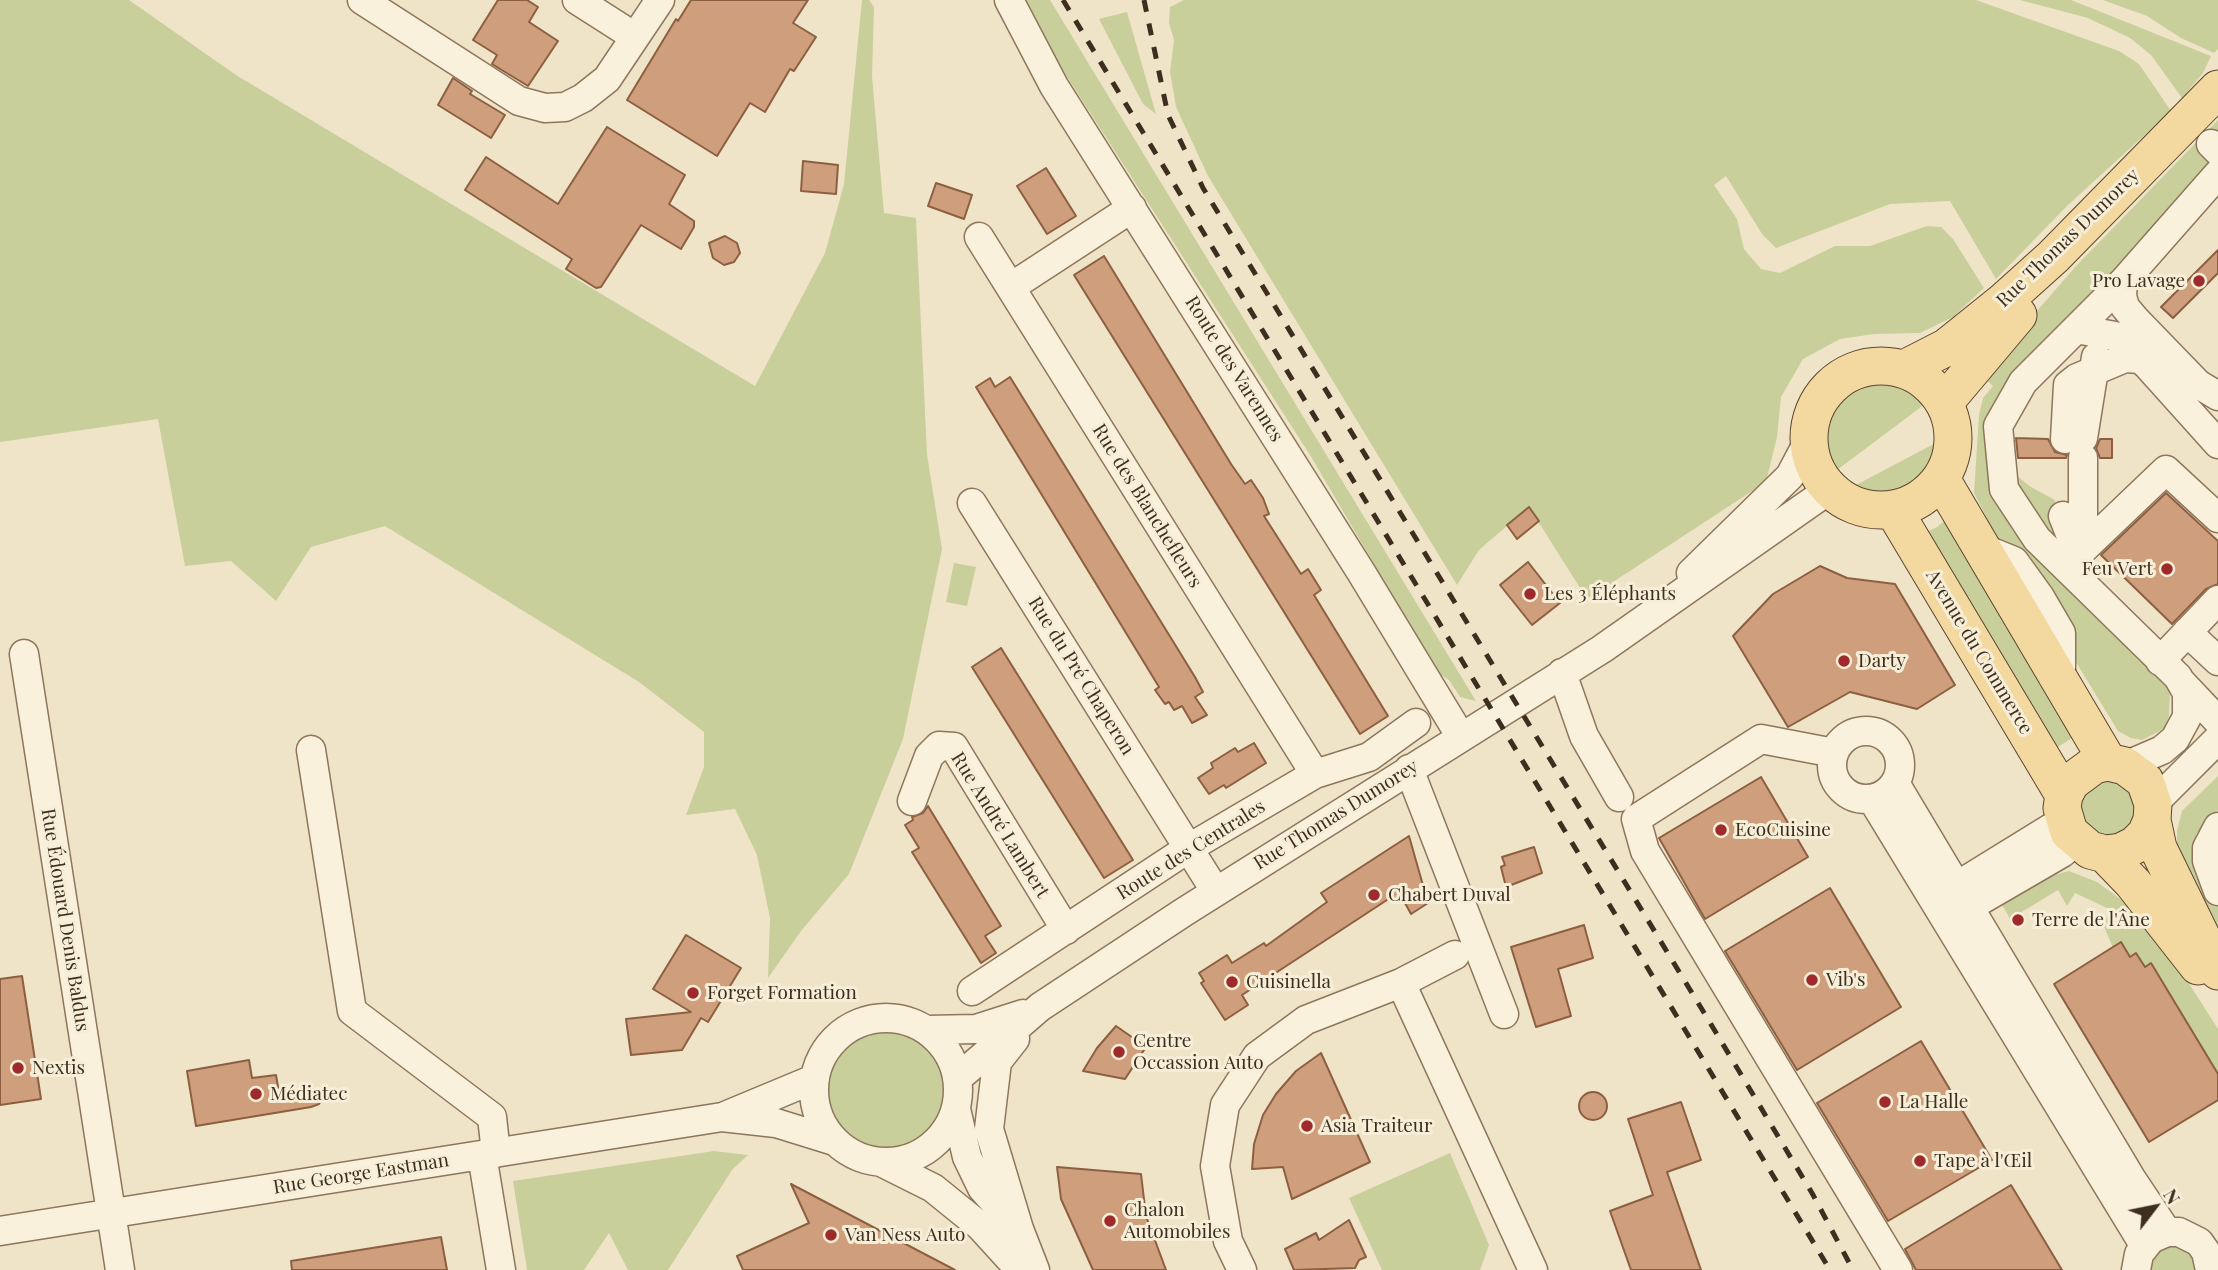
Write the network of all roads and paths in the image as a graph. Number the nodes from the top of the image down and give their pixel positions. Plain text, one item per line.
1 (362, 0) edge
2 (577, 0) edge
3 (660, 0) edge
4 (1009, 0) edge
5 (635, 37) junction
6 (2218, 89) edge
7 (2216, 135) edge
8 (2218, 174) edge
9 (1132, 208) junction
10 (979, 237) dead end
11 (2123, 282) junction
12 (1011, 287) junction
13 (2089, 323) junction
14 (2140, 359) junction
15 (1904, 369) junction
16 (2094, 371) junction
17 (2218, 396) edge
18 (1944, 403) junction
19 (1809, 440) junction
20 (2218, 444) edge
21 (2074, 448) junction
22 (1941, 479) junction
23 (1830, 489) junction
24 (972, 503) dead end
25 (1893, 509) junction
26 (2218, 518) edge
27 (2078, 554) junction
28 (2092, 593) junction
29 (2218, 600) edge
30 (1634, 627) junction
31 (2187, 632) junction
32 (24, 654) dead end
33 (2161, 661) junction
34 (2218, 661) edge
35 (1562, 673) junction
36 (2181, 682) junction
37 (1416, 723) dead end
38 (2218, 735) edge
39 (1461, 737) junction
40 (311, 750) dead end
41 (1834, 753) junction
42 (2117, 764) junction
43 (1409, 769) junction
44 (1315, 774) junction
45 (1895, 783) junction
46 (1872, 799) junction
47 (912, 801) dead end
48 (1627, 808) junction
49 (2153, 812) junction
50 (2078, 827) junction
51 (2218, 827) edge
52 (1189, 848) junction
53 (2218, 891) edge
54 (1216, 892) junction
55 (1963, 897) junction
56 (1066, 930) junction
57 (1455, 955) dead end
58 (2218, 971) edge
59 (1401, 983) junction
60 (972, 991) dead end
61 (2218, 991) edge
62 (1040, 1007) junction
63 (1504, 1014) dead end
64 (927, 1030) junction
65 (958, 1078) junction
66 (814, 1079) junction
67 (956, 1109) junction
68 (722, 1117) junction
69 (834, 1141) junction
70 (489, 1154) junction
71 (883, 1163) junction
72 (111, 1214) junction
73 (1019, 1229) junction
74 (0, 1231) edge
75 (2149, 1249) edge
76 (120, 1270) edge
77 (501, 1270) edge
78 (1020, 1270) edge
79 (1035, 1270) edge
80 (1242, 1270) edge
81 (1532, 1270) edge
82 (1898, 1270) edge
83 (2210, 1270) edge

1 - 5 street
2 - 5 street
3 - 5 street
4 - 9 street, Route des Varennes
6 - 15 main road, Rue Thomas Dumorey
7 - 18 main road, Rue Thomas Dumorey
8 - 11 street
9 - 12 street
9 - 39 street, Route des Varennes
10 - 12 street, Rue des Blanchefleurs
11 - 13 street
11 - 17 street
12 - 44 street, Rue des Blanchefleurs
13 - 14 street
13 - 16 street
13 - 28 street
14 - 16 street
14 - 20 street
15 - 18 main road
15 - 19 main road
16 - 21 street
18 - 22 main road
19 - 23 main road
19 - 30 street, Rue Thomas Dumorey
21 - 27 street
21 - 27 street
22 - 25 main road
22 - 42 main road
23 - 25 main road
23 - 30 street, Rue Thomas Dumorey
24 - 52 street, Rue du Pré Chaperon
25 - 50 main road, Avenue du Commerce
26 - 27 street
27 - 28 street
28 - 33 street
29 - 31 street
30 - 35 street, Rue Thomas Dumorey
31 - 33 street
31 - 34 street
32 - 72 street, Rue Édouard Denis Baldus
33 - 36 street
35 - 39 street, Rue Thomas Dumorey
35 - 48 street
36 - 38 street
36 - 42 street
37 - 44 street, Route des Centrales
38 - 49 street
39 - 43 street, Rue Thomas Dumorey
40 - 70 street
41 - 45 street
41 - 46 street
41 - 48 street
42 - 49 main road
42 - 50 main road
43 - 54 street, Rue Thomas Dumorey
43 - 63 street
44 - 52 street, Route des Centrales
45 - 46 street
45 - 55 street
46 - 75 street
47 - 56 street, Rue André Lambert
48 - 82 street
49 - 50 main road
49 - 58 main road
50 - 55 street
50 - 61 main road, Avenue du Commerce
51 - 53 street
52 - 54 street, Rue du Pré Chaperon
52 - 56 street, Route des Centrales
54 - 62 street, Rue Thomas Dumorey
55 - 75 street
56 - 60 street, Route des Centrales
57 - 59 street
59 - 80 street
59 - 81 street
62 - 64 street, Rue Thomas Dumorey
62 - 65 street, Rue Thomas Dumorey
62 - 73 street
64 - 65 street
64 - 66 street
65 - 67 street
66 - 68 street, Rue George Eastman
66 - 69 street
67 - 71 street
67 - 73 street
68 - 69 street, Rue George Eastman
68 - 70 street, Rue George Eastman
69 - 71 street
70 - 72 street, Rue George Eastman
70 - 77 street
71 - 78 street
72 - 74 street, Rue George Eastman
72 - 76 street, Rue Édouard Denis Baldus
73 - 79 street
75 - 83 street

